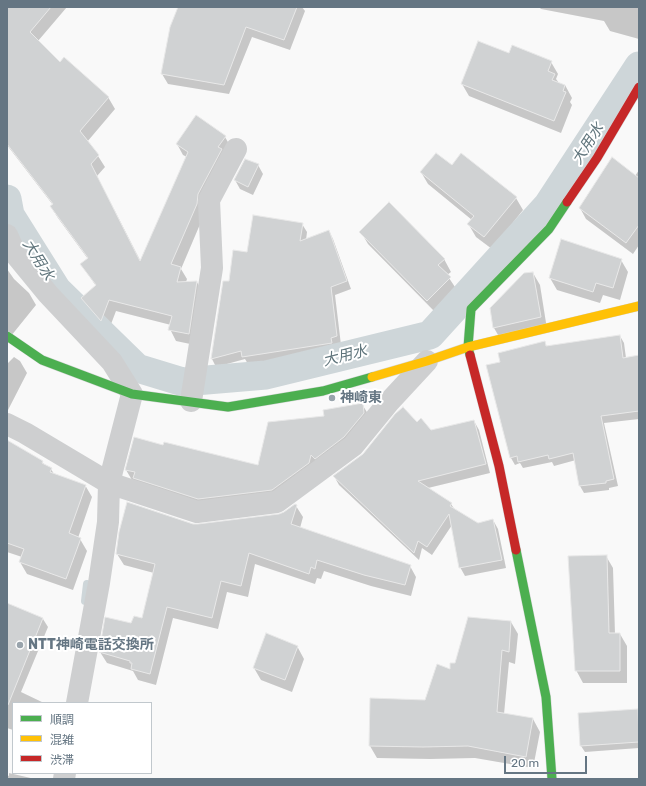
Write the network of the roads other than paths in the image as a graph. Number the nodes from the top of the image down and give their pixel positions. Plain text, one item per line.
1 (639, 87) edge
2 (236, 149) dead end
3 (7, 235) edge
4 (639, 306) edge
5 (7, 336) edge
6 (468, 347) junction
7 (427, 361) junction
8 (193, 386) junction
9 (132, 394) junction
10 (7, 424) edge
11 (109, 483) junction
12 (78, 702) edge
13 (552, 779) edge

1 - 6 street
2 - 8 street
3 - 9 street
4 - 6 street
5 - 9 street
6 - 7 street
6 - 13 street
7 - 8 street
7 - 11 street
8 - 9 street
9 - 11 street
10 - 11 street
11 - 12 street

